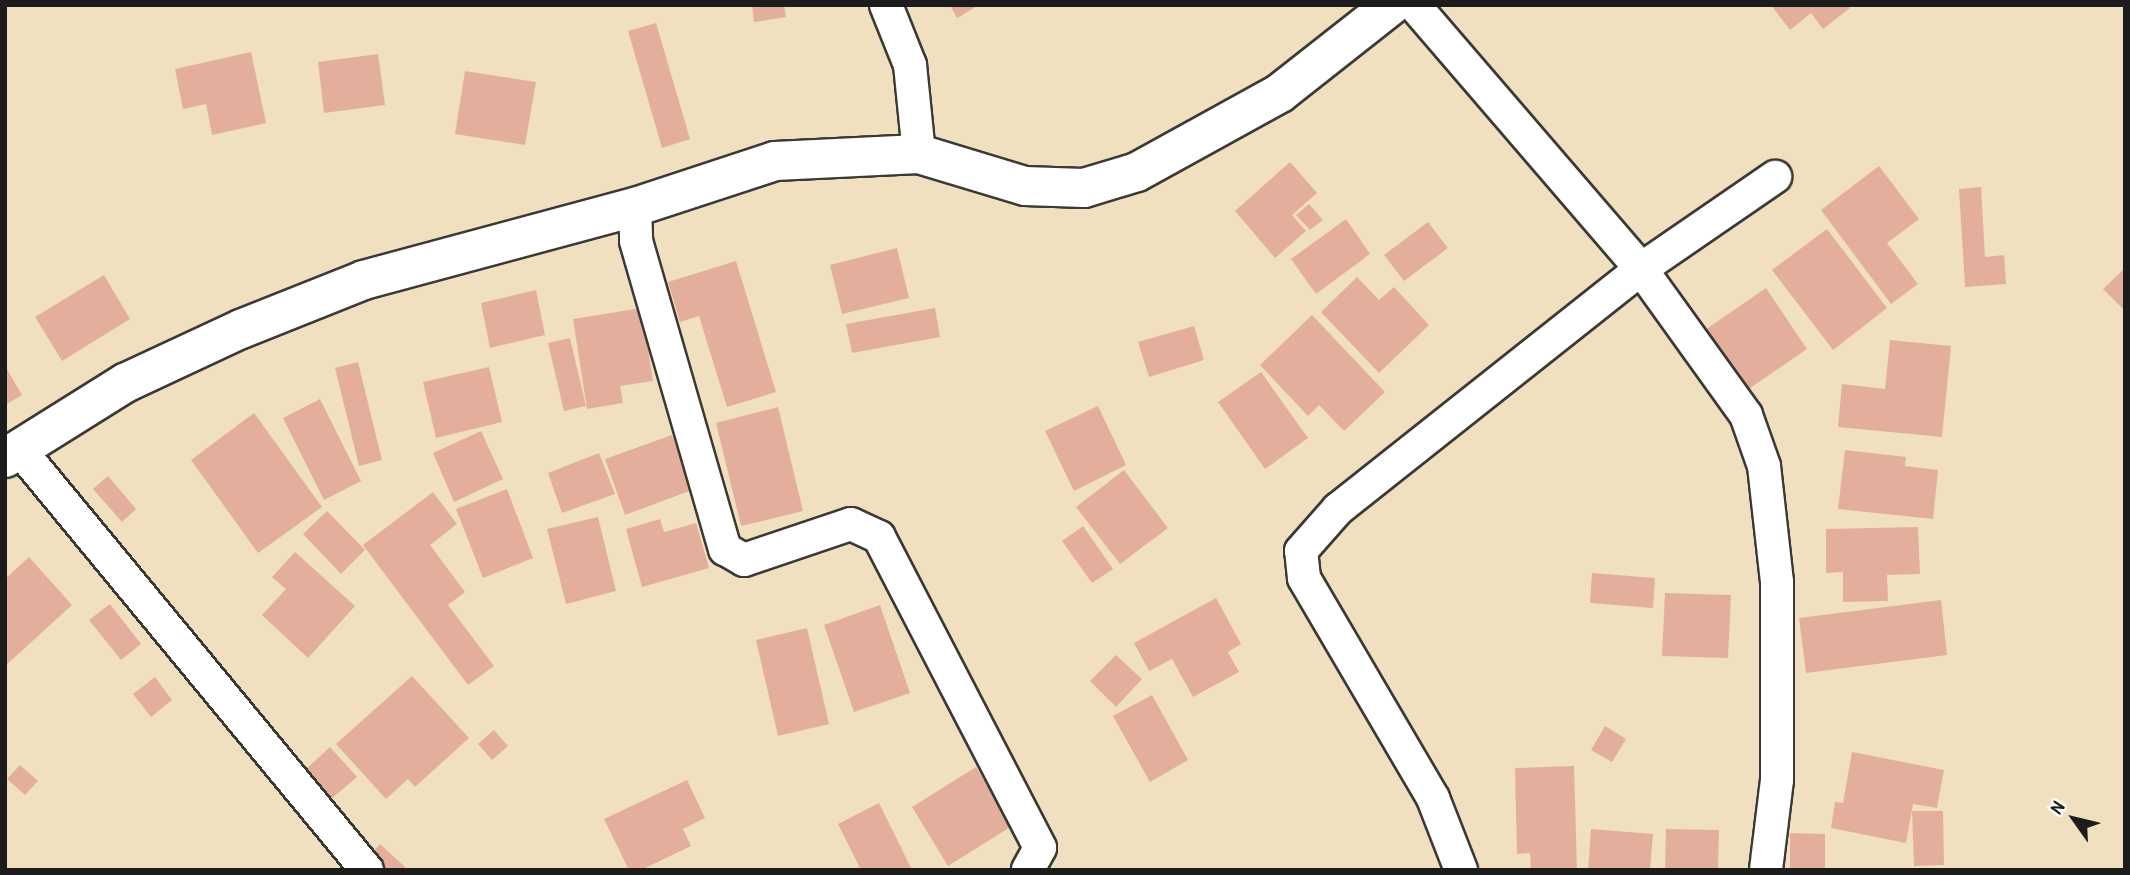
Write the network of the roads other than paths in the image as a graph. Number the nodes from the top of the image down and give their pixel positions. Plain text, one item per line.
1 (886, 5) edge
2 (1392, 5) edge
3 (1414, 5) edge
4 (919, 154) junction
5 (1775, 177) dead end
6 (635, 207) junction
7 (1641, 269) junction
8 (12, 454) edge
9 (368, 870) edge
10 (1028, 870) edge
11 (1461, 870) edge
12 (1766, 870) edge

1 - 4 street
2 - 4 street
3 - 7 street
4 - 6 street
5 - 7 street
6 - 8 street
6 - 10 street
7 - 11 street
7 - 12 street
8 - 9 street

